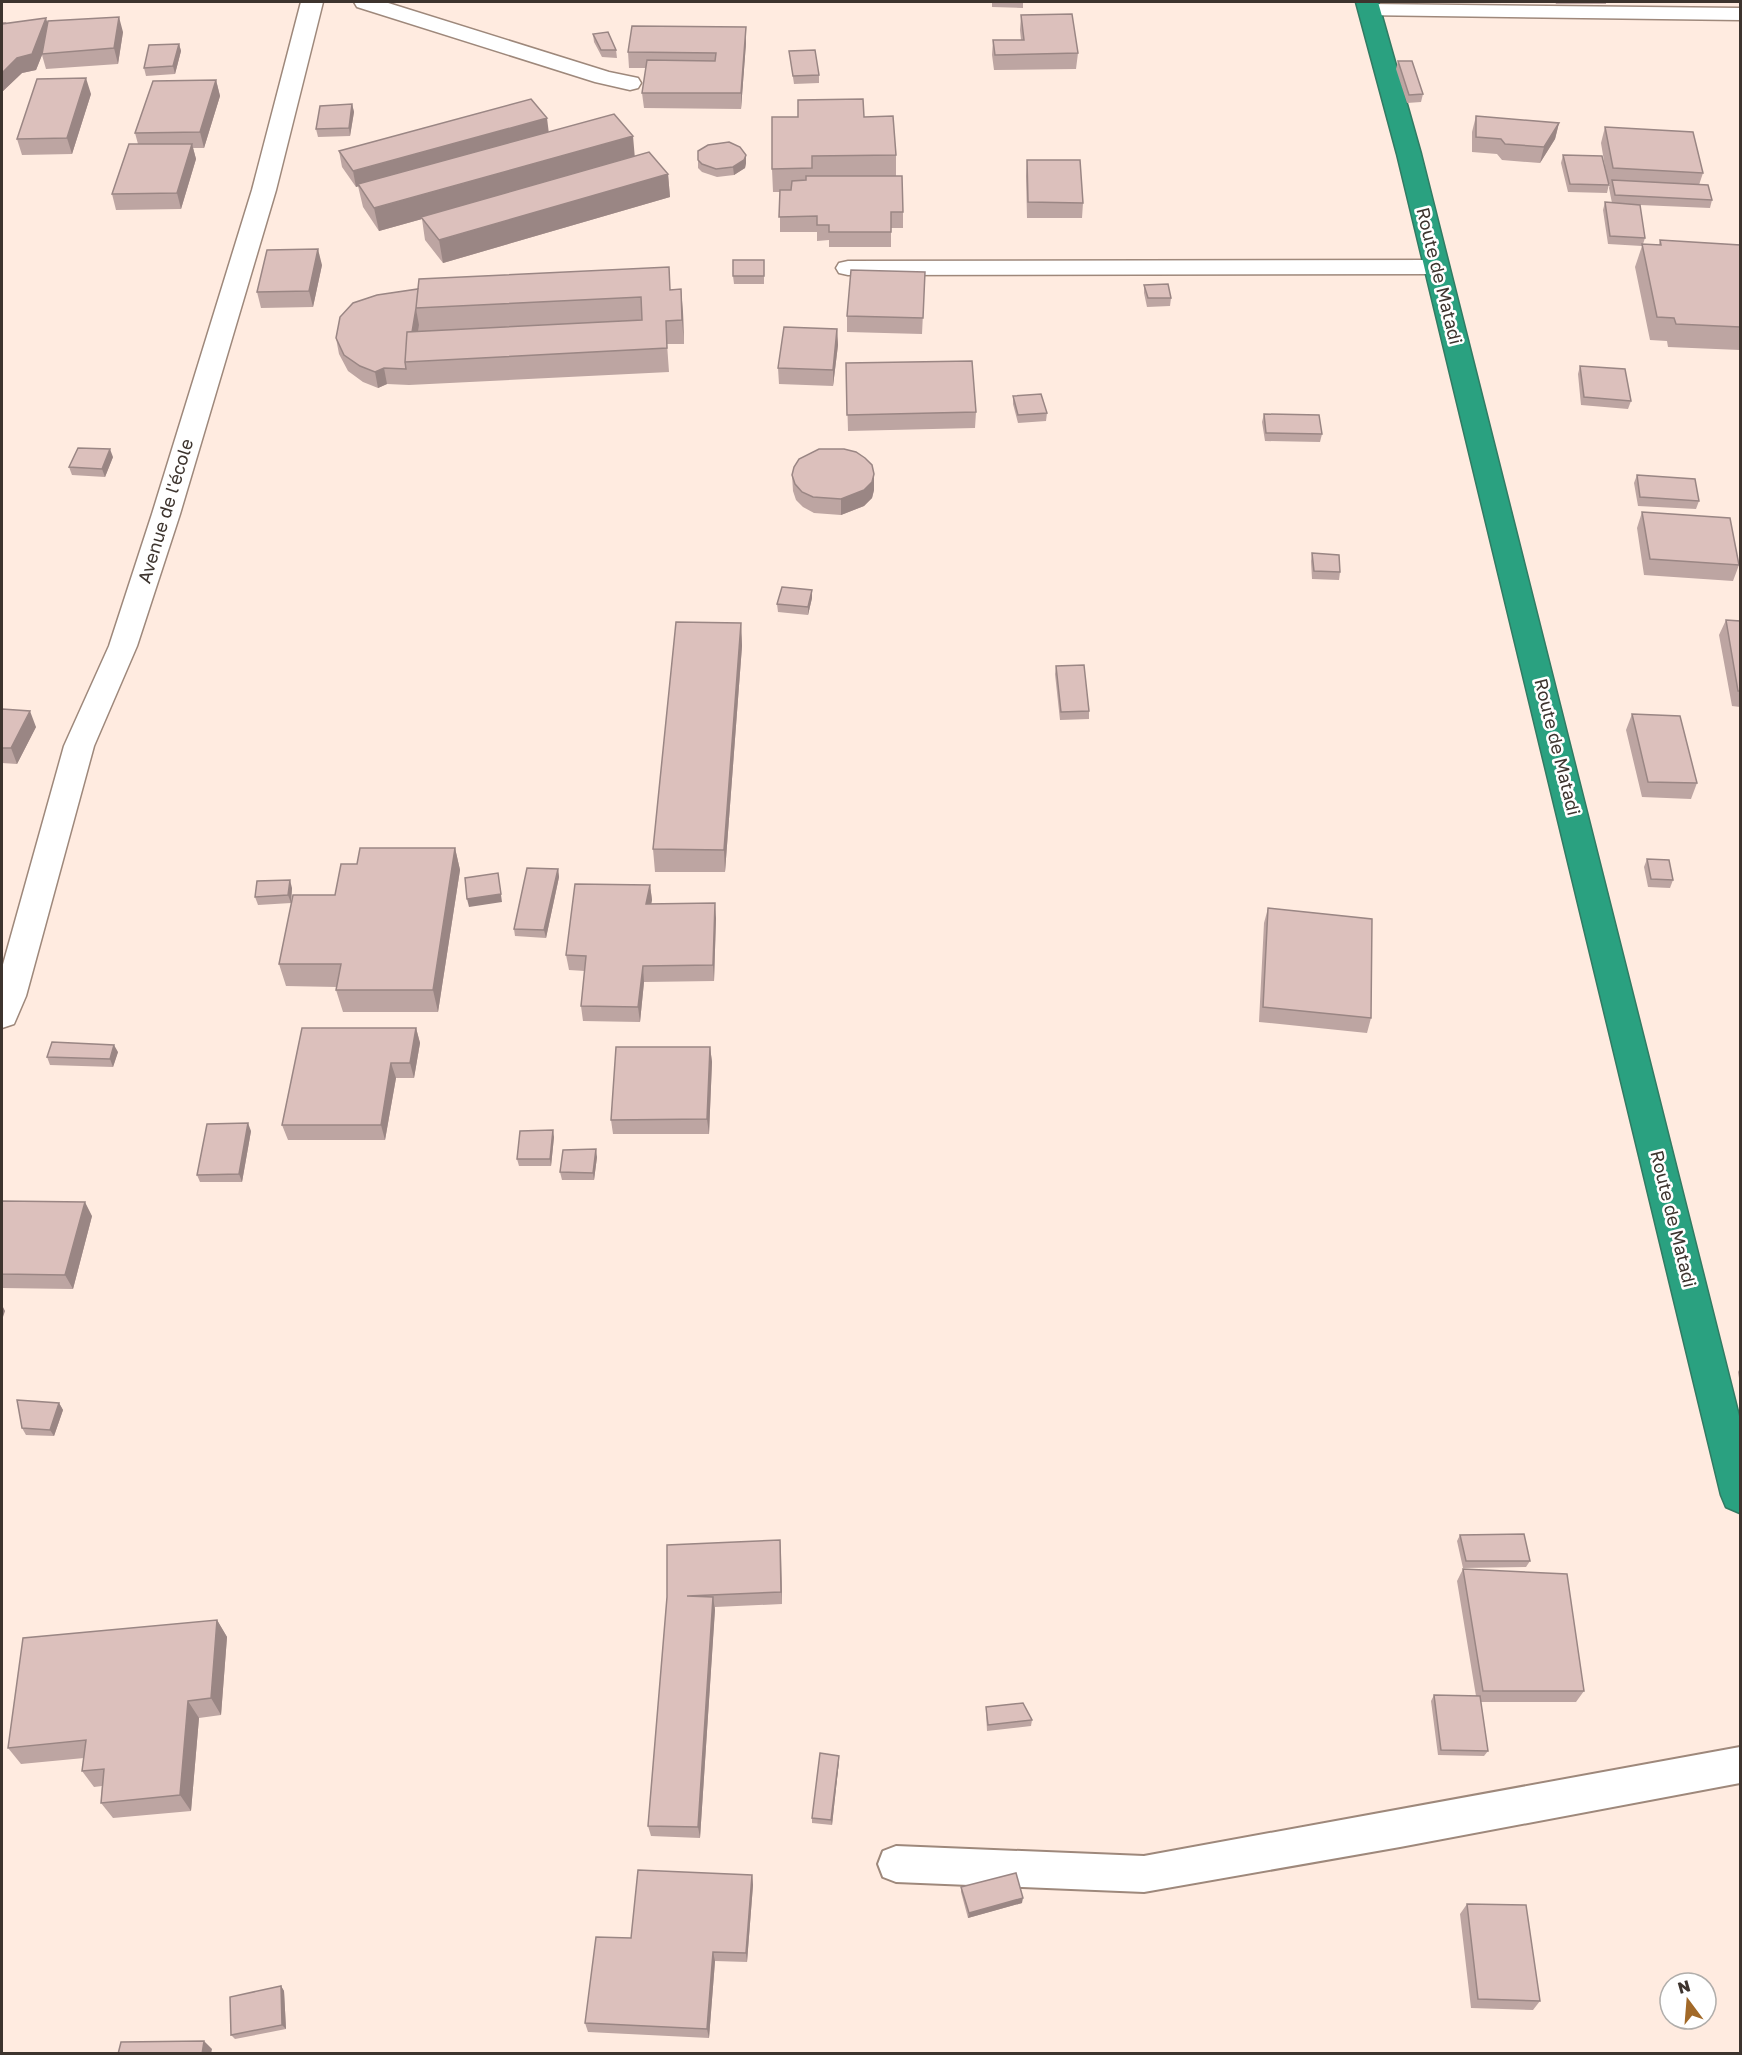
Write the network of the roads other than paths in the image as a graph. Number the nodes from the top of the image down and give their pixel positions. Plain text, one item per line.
1 (312, 2) edge
2 (365, 2) edge
3 (1369, 6) edge
4 (1740, 14) edge
5 (630, 83) dead end
6 (1437, 267) junction
7 (848, 268) dead end
8 (2, 1015) edge
9 (1740, 1495) edge
10 (1740, 1765) edge
11 (896, 1864) dead end

1 - 8 street, Avenue de l'école
2 - 5 street
3 - 4 street
3 - 6 highway, Route de Matadi
6 - 7 street
6 - 9 highway, Route de Matadi
10 - 11 lane

